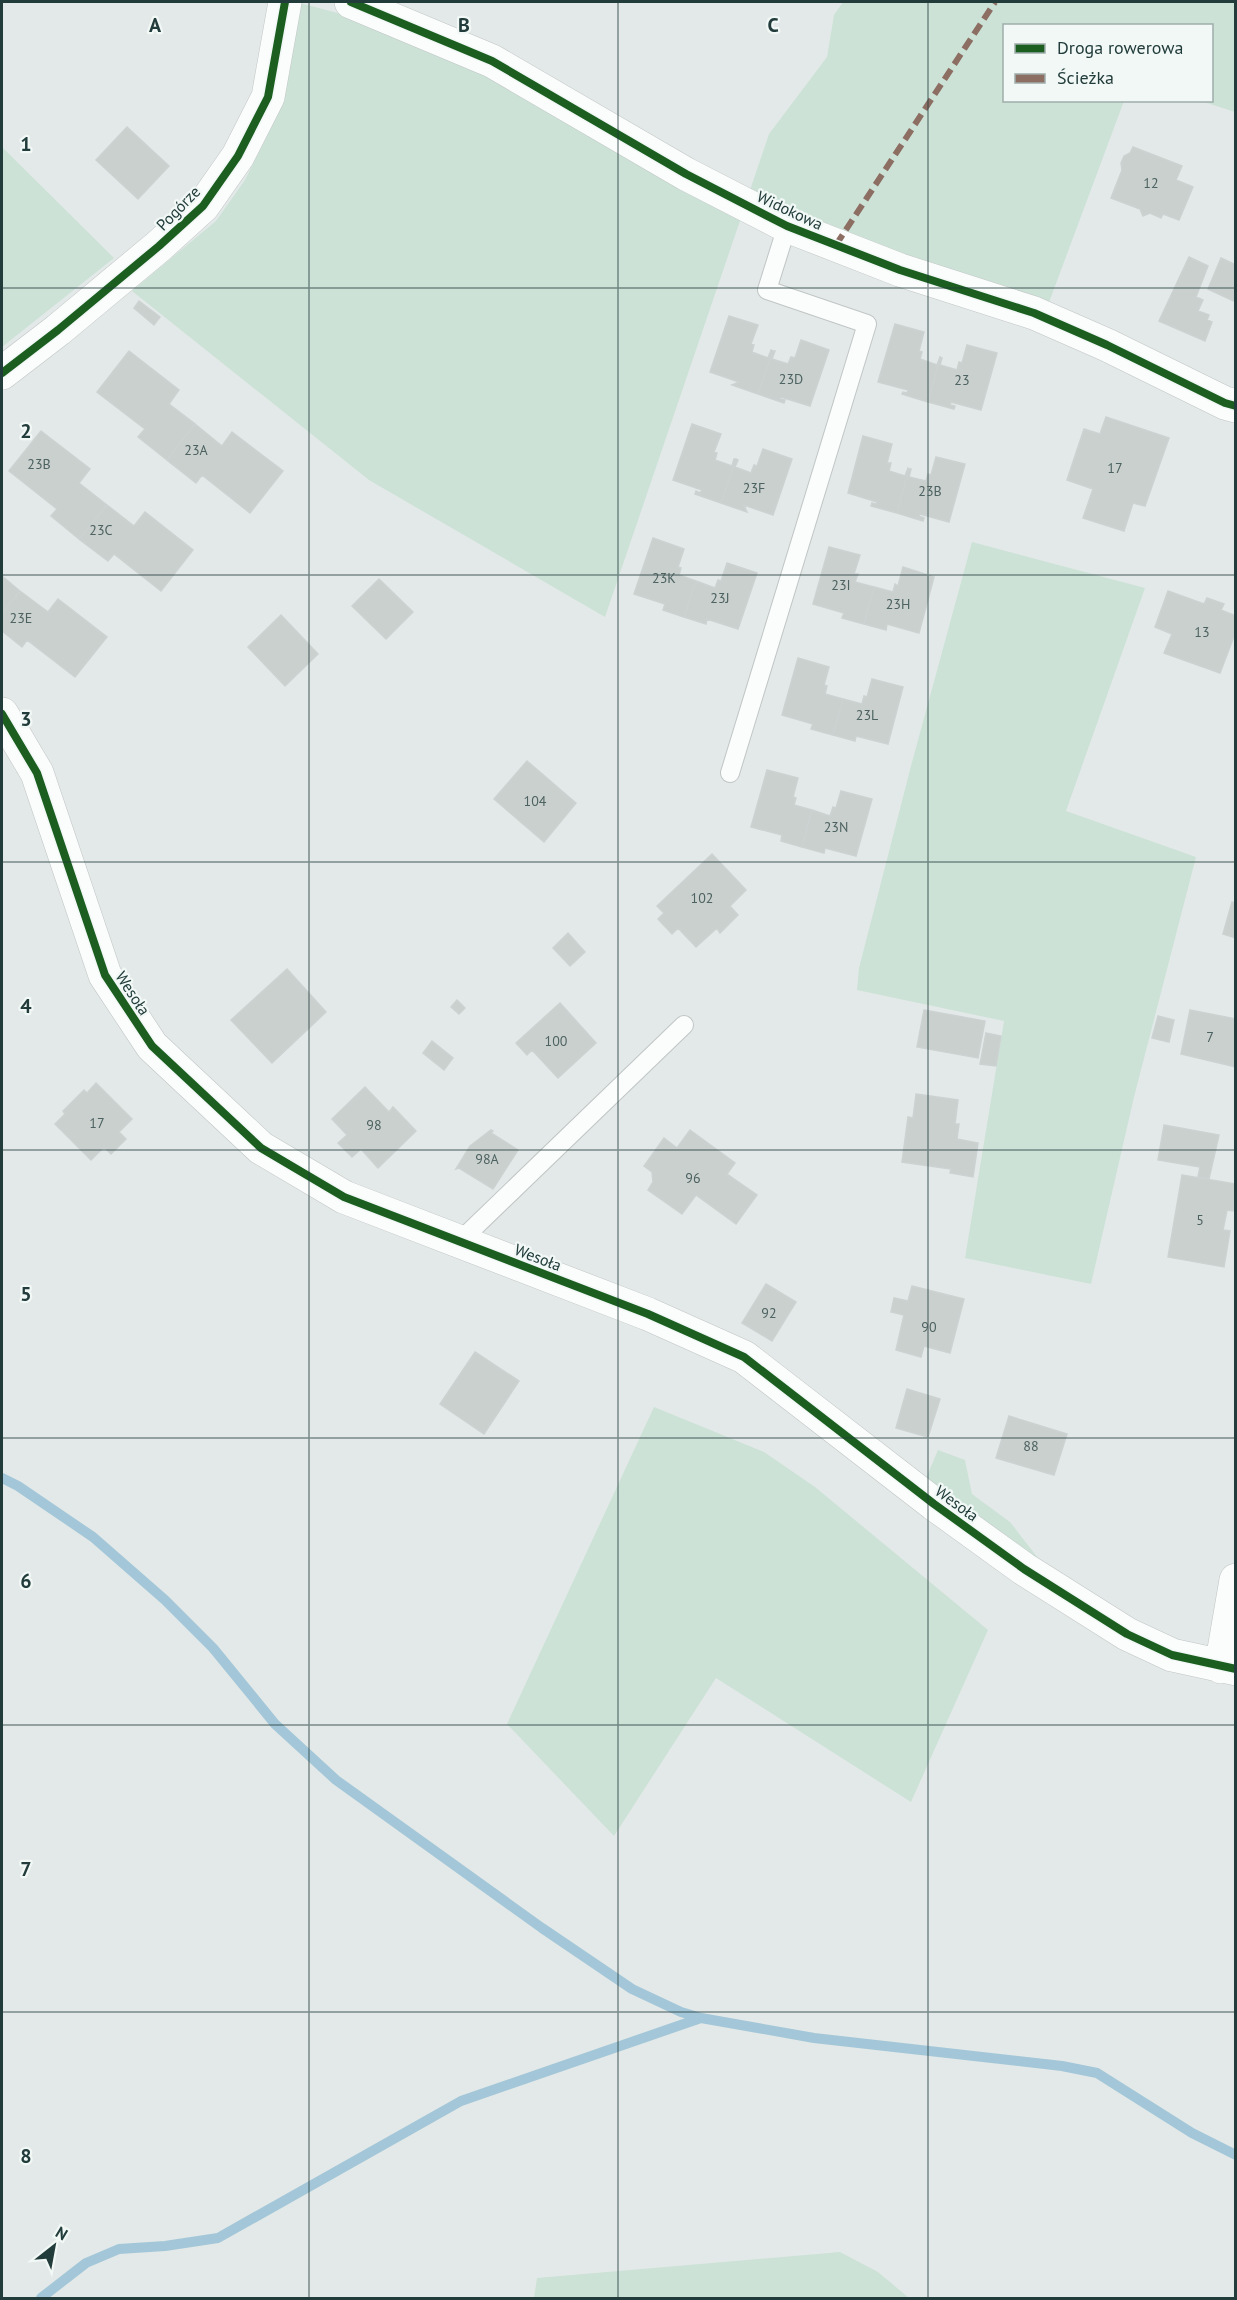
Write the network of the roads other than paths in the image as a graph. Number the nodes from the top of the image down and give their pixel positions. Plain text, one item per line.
1 (285, 2) edge
2 (351, 2) edge
3 (787, 226) junction
4 (2, 373) edge
5 (1236, 406) edge
6 (2, 714) edge
7 (730, 773) dead end
8 (684, 1025) dead end
9 (459, 1242) junction
10 (1236, 1580) edge
11 (1228, 1668) edge

1 - 4 street, Pogórze
2 - 3 street, Widokowa
3 - 5 street, Widokowa
3 - 7 lane
6 - 9 street, Wesoła
8 - 9 lane
9 - 11 street, Wesoła
10 - 11 street

